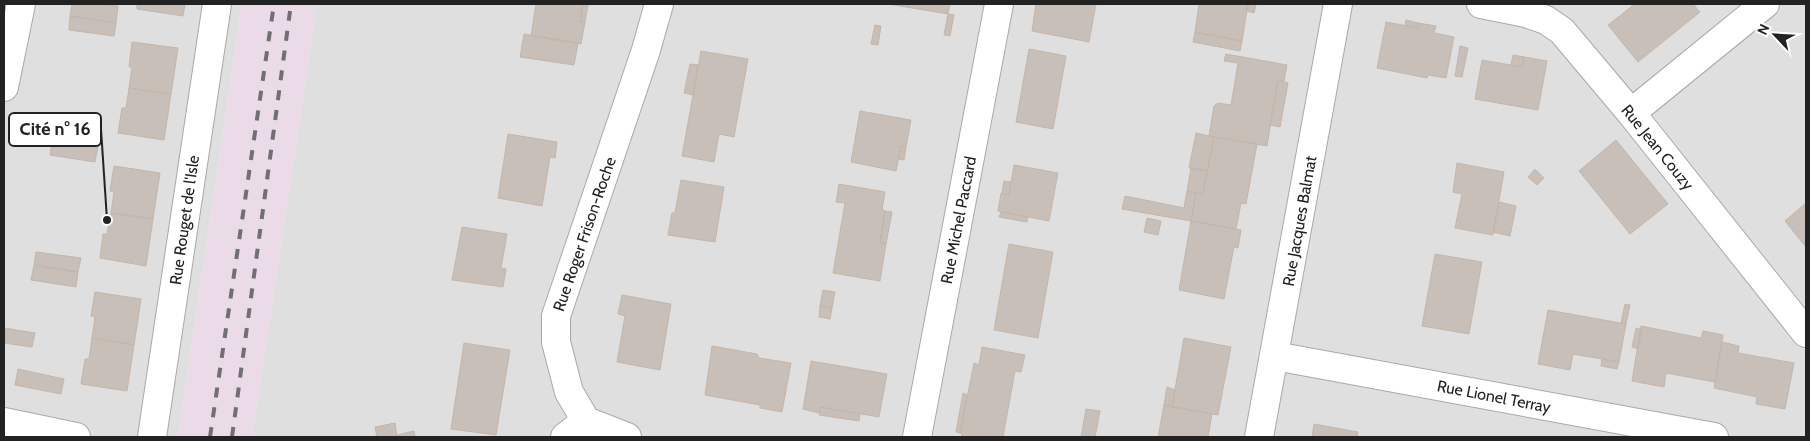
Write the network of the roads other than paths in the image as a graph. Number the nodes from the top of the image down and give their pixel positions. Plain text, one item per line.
1 (21, 4) edge
2 (217, 4) edge
3 (659, 4) edge
4 (999, 4) edge
5 (1338, 4) edge
6 (1481, 4) edge
7 (1765, 4) edge
8 (4, 86) edge
9 (1631, 114) junction
10 (1806, 332) edge
11 (1275, 356) junction
12 (586, 421) junction
13 (4, 422) edge
14 (76, 437) edge
15 (152, 437) edge
16 (565, 437) edge
17 (627, 437) edge
18 (917, 437) edge
19 (1259, 437) edge
20 (1714, 437) edge

1 - 8 street
2 - 15 street, Rue Rouget de l'Isle
3 - 12 street, Rue Roger Frison-Roche
4 - 18 street, Rue Michel Paccard
5 - 11 street, Rue Jacques Balmat
6 - 9 street, Rue Jean Couzy
7 - 9 street
9 - 10 street, Rue Jean Couzy
11 - 19 street, Rue Jacques Balmat
11 - 20 street, Rue Lionel Terray
12 - 16 street
12 - 17 street
13 - 14 street

